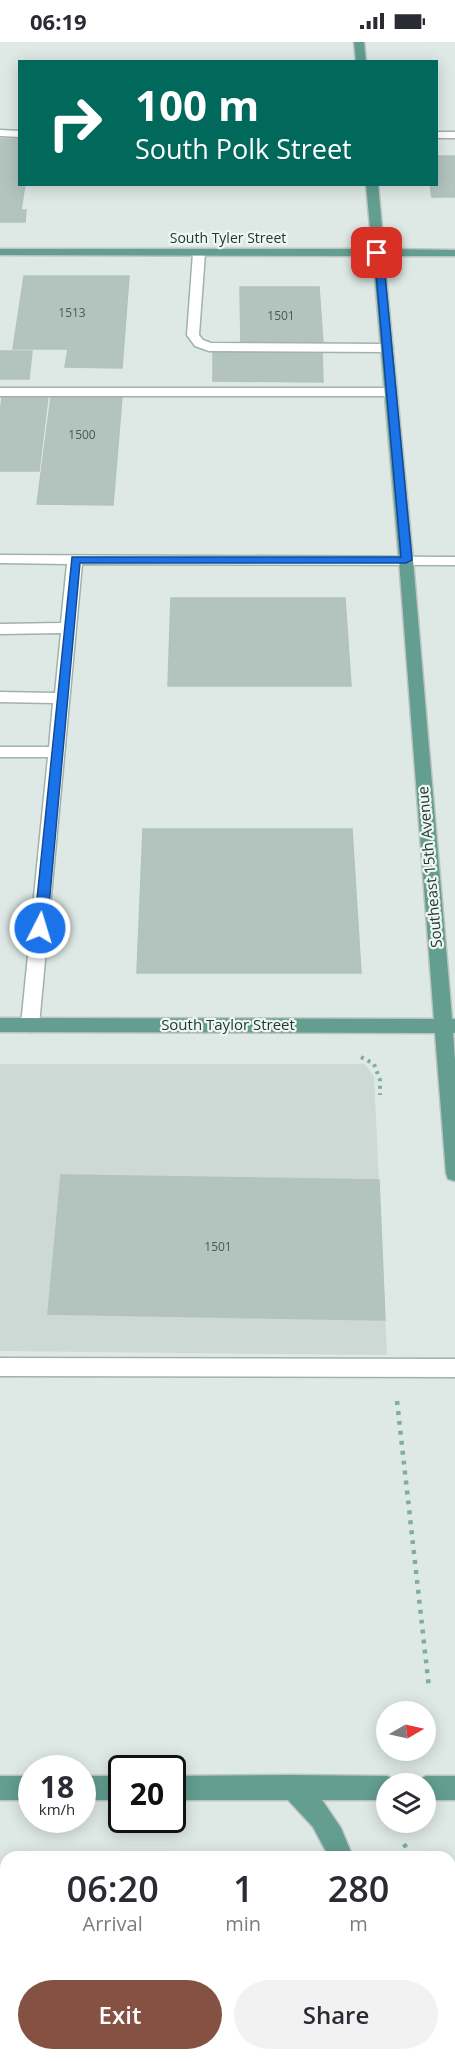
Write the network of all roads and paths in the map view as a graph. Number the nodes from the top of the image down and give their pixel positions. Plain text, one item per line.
1 (359, 42) edge
2 (361, 60) edge
3 (0, 134) edge
4 (18, 134) edge
5 (438, 135) edge
6 (455, 135) edge
7 (372, 186) edge
8 (0, 252) edge
9 (199, 253) junction
10 (377, 253) junction
11 (455, 253) edge
12 (387, 348) junction
13 (0, 392) edge
14 (391, 392) junction
15 (0, 559) edge
16 (75, 560) junction
17 (406, 560) junction
18 (455, 561) edge
19 (68, 628) junction
20 (0, 629) edge
21 (0, 698) edge
22 (62, 698) junction
23 (0, 752) edge
24 (57, 752) junction
25 (0, 1025) edge
26 (30, 1025) junction
27 (449, 1025) edge
28 (354, 1054) dead end
29 (380, 1095) dead end
30 (455, 1173) edge
31 (0, 1367) edge
32 (393, 1367) junction
33 (455, 1368) edge
34 (429, 1688) dead end
35 (292, 1787) junction
36 (0, 1788) edge
37 (18, 1788) edge
38 (186, 1788) edge
39 (376, 1788) edge
40 (436, 1788) edge
41 (455, 1788) edge
42 (404, 1844) dead end
43 (340, 1851) edge
44 (408, 1851) edge

1 - 2 main road
3 - 4 street
5 - 6 street
7 - 10 main road, Southeast 15th Avenue
8 - 9 main road, South Tyler Street
9 - 10 main road, South Tyler Street
9 - 12 street
10 - 11 main road, South Tyler Street
10 - 12 main road, Southeast 15th Avenue
12 - 14 main road, Southeast 15th Avenue
13 - 14 street
14 - 17 main road, Southeast 15th Avenue
15 - 16 street
16 - 17 street
16 - 19 street
17 - 18 street
17 - 27 main road, Southeast 15th Avenue
19 - 20 street
19 - 22 street
21 - 22 street
22 - 24 street
23 - 24 street
24 - 26 street
25 - 26 main road, South Taylor Street
26 - 27 main road, South Taylor Street
27 - 30 main road, Southeast 15th Avenue
28 - 29 path
31 - 32 street
32 - 33 street
32 - 34 path
35 - 38 main road
35 - 39 main road
35 - 43 main road
36 - 37 main road
40 - 41 main road
42 - 44 path

